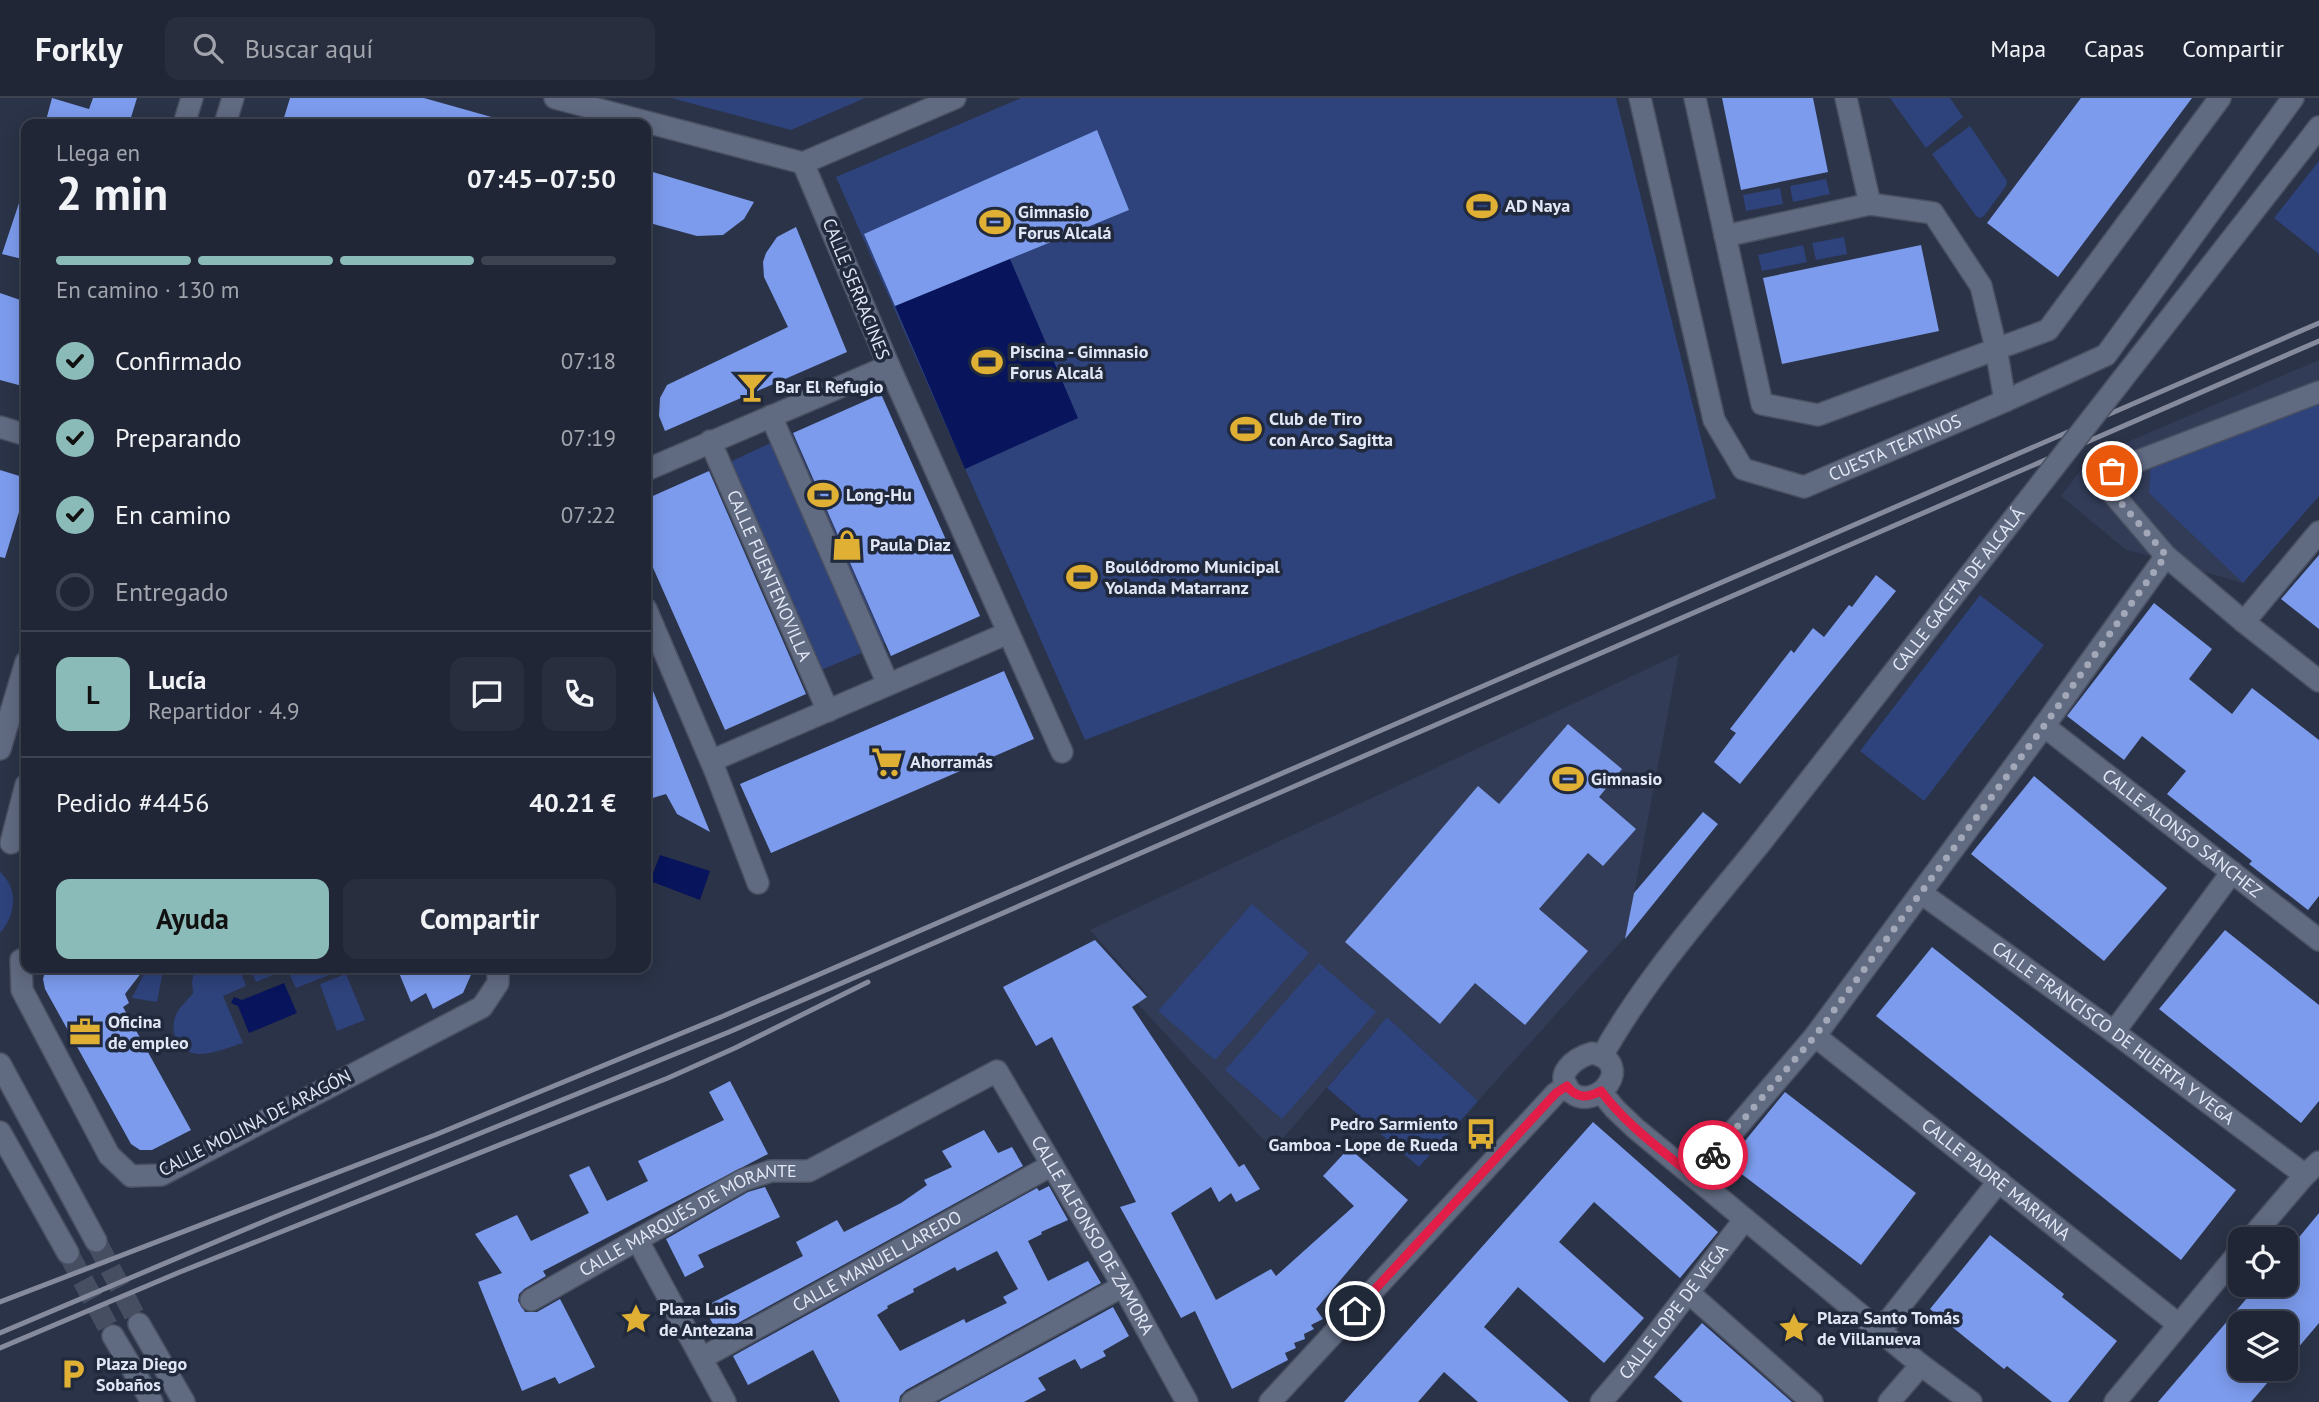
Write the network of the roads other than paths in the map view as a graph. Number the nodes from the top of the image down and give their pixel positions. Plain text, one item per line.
1 (192, 98) edge
2 (233, 98) edge
3 (555, 98) edge
4 (955, 98) edge
5 (1640, 98) edge
6 (1695, 98) edge
7 (1846, 98) edge
8 (2221, 98) edge
9 (2289, 99) edge
10 (587, 110) edge
11 (186, 119) edge
12 (227, 119) edge
13 (624, 119) edge
14 (651, 126) edge
15 (2319, 127) edge
16 (803, 163) junction
17 (1870, 204) junction
18 (1725, 236) junction
19 (1996, 348) junction
20 (889, 366) junction
21 (2319, 391) edge
22 (2005, 401) junction
23 (771, 416) junction
24 (0, 427) edge
25 (21, 433) edge
26 (710, 441) junction
27 (651, 468) edge
28 (2319, 532) edge
29 (2166, 555) junction
30 (651, 621) edge
31 (2244, 622) junction
32 (1008, 633) junction
33 (21, 679) edge
34 (2319, 681) edge
35 (888, 684) junction
36 (828, 711) junction
37 (2044, 726) junction
38 (0, 748) edge
39 (1062, 752) dead end
40 (711, 761) junction
41 (21, 807) edge
42 (12, 846) edge
43 (2232, 872) junction
44 (758, 883) dead end
45 (1921, 893) junction
46 (2319, 940) edge
47 (21, 959) edge
48 (0, 972) edge
49 (23, 973) edge
50 (498, 973) edge
51 (2114, 1032) junction
52 (1815, 1036) junction
53 (1602, 1056) junction
54 (0, 1065) edge
55 (997, 1070) joint
56 (1567, 1086) junction
57 (1601, 1091) junction
58 (0, 1132) edge
59 (1052, 1165) junction
60 (2312, 1169) edge
61 (1694, 1177) junction
62 (1999, 1181) junction
63 (1745, 1220) junction
64 (2261, 1227) edge
65 (96, 1241) tunnel mouth
66 (638, 1241) junction
67 (68, 1253) tunnel mouth
68 (2228, 1265) edge
69 (1123, 1286) junction
70 (1689, 1293) junction
71 (531, 1300) dead end
72 (139, 1324) tunnel mouth
73 (2178, 1324) junction
74 (1881, 1331) junction
75 (113, 1336) tunnel mouth
76 (702, 1358) junction
77 (1922, 1365) junction
78 (152, 1402) edge
79 (184, 1402) edge
80 (725, 1402) edge
81 (912, 1402) edge
82 (1187, 1402) edge
83 (1270, 1402) edge
84 (1601, 1402) edge
85 (1812, 1402) edge
86 (1889, 1402) edge
87 (1971, 1402) edge
88 (2115, 1402) edge

1 - 11 street
2 - 12 street
3 - 10 street
4 - 16 street
5 - 22 street, CUESTA TEATINOS
6 - 18 street
7 - 17 street
8 - 19 street
9 - 22 street, CUESTA TEATINOS
10 - 13 street
14 - 16 street
15 - 53 street, CALLE GACETA DE ALCALÁ, bridge
16 - 20 street, CALLE SERRACINES
17 - 18 street
17 - 19 street
18 - 19 street
19 - 22 street
20 - 23 street, CALLE SERRACINES
20 - 32 street
21 - 29 street
23 - 26 street, CALLE SERRACINES
23 - 35 street
24 - 25 street
26 - 27 street, CALLE SERRACINES
26 - 36 street, CALLE FUENTENOVILLA
28 - 31 street
29 - 31 street
29 - 37 street
30 - 40 street
31 - 34 street
32 - 35 street
32 - 39 street
33 - 38 street
35 - 36 street
36 - 40 street
37 - 43 street, CALLE ALONSO SÁNCHEZ
37 - 45 street
40 - 44 street
41 - 42 street
43 - 46 street, CALLE ALONSO SÁNCHEZ
43 - 51 street
45 - 51 street, CALLE FRANCISCO DE HUERTA Y VEGA
45 - 52 street
47 - 48 street
49 - 50 street, CALLE MOLINA DE ARAGÓN
51 - 60 street, CALLE FRANCISCO DE HUERTA Y VEGA
52 - 61 street
52 - 62 street, CALLE PADRE MARIANA
53 - 56 street
53 - 57 street
54 - 65 street
55 - 59 street, CALLE ALFONSO DE ZAMORA
55 - 66 street, CALLE MARQUÉS DE MORANTE
56 - 57 street
56 - 83 street
57 - 61 street
58 - 67 street
59 - 69 street, CALLE ALFONSO DE ZAMORA
59 - 76 street, CALLE MANUEL LAREDO
60 - 64 street
61 - 63 street
62 - 73 street, CALLE PADRE MARIANA
62 - 74 street
63 - 70 street, CALLE LOPE DE VEGA
63 - 74 street
66 - 71 street, CALLE MARQUÉS DE MORANTE
66 - 76 street
68 - 73 street
69 - 81 street
69 - 82 street, CALLE ALFONSO DE ZAMORA
70 - 84 street, CALLE LOPE DE VEGA
70 - 85 street
72 - 79 street
73 - 88 street
74 - 77 street
75 - 78 street
76 - 80 street
77 - 86 street
77 - 87 street

